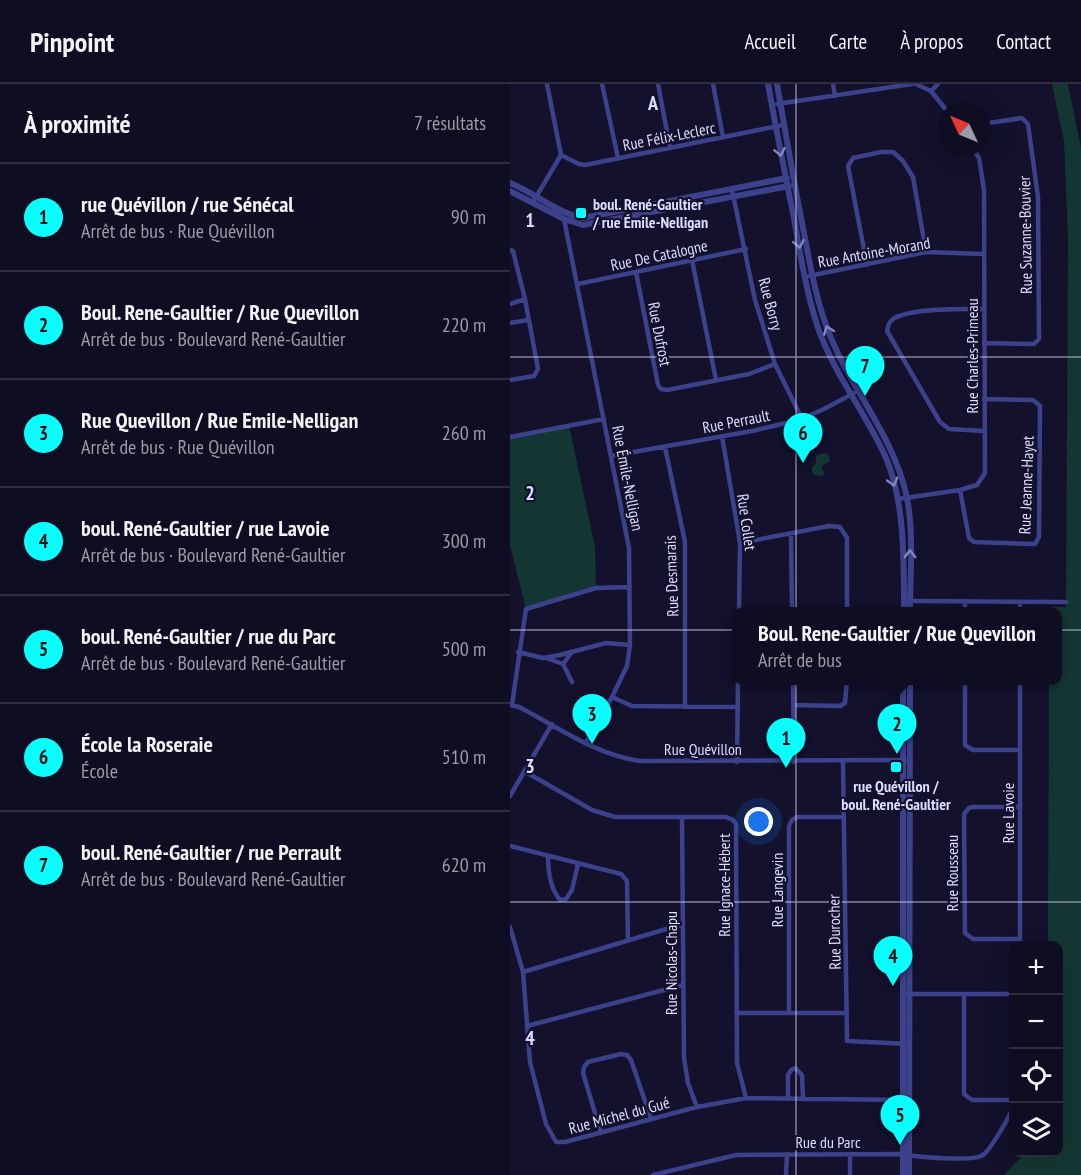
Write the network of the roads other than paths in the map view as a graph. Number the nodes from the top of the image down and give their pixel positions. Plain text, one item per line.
1 (547, 84) edge
2 (602, 84) edge
3 (658, 84) edge
4 (713, 84) edge
5 (768, 84) edge
6 (777, 84) edge
7 (833, 84) edge
8 (914, 84) edge
9 (938, 84) edge
10 (886, 86) edge
11 (931, 91) junction
12 (835, 96) junction
13 (939, 102) edge
14 (780, 104) junction
15 (772, 105) junction
16 (991, 123) edge
17 (783, 125) junction
18 (775, 127) junction
19 (723, 137) junction
20 (670, 148) junction
21 (561, 155) junction
22 (978, 156) edge
23 (618, 158) junction
24 (794, 176) junction
25 (786, 178) junction
26 (510, 183) edge
27 (791, 186) junction
28 (510, 191) edge
29 (733, 193) junction
30 (537, 195) junction
31 (533, 202) junction
32 (563, 215) junction
33 (746, 249) junction
34 (510, 250) edge
35 (926, 252) junction
36 (984, 254) junction
37 (692, 260) junction
38 (867, 265) junction
39 (636, 272) junction
40 (812, 275) junction
41 (805, 277) junction
42 (578, 284) junction
43 (525, 299) junction
44 (510, 304) edge
45 (984, 309) junction
46 (528, 320) junction
47 (510, 323) edge
48 (984, 343) junction
49 (776, 364) junction
50 (510, 380) edge
51 (716, 380) junction
52 (858, 390) junction
53 (851, 394) junction
54 (984, 399) junction
55 (604, 419) junction
56 (802, 419) junction
57 (984, 430) junction
58 (722, 436) junction
59 (510, 437) edge
60 (665, 447) junction
61 (611, 456) junction
62 (960, 490) junction
63 (907, 496) junction
64 (898, 499) junction
65 (791, 534) junction
66 (740, 543) junction
67 (630, 587) junction
68 (907, 601) junction
69 (965, 601) junction
70 (1020, 602) junction
71 (1066, 602) dead end
72 (740, 607) edge
73 (792, 607) edge
74 (847, 607) edge
75 (905, 607) edge
76 (909, 607) edge
77 (965, 607) edge
78 (1020, 607) edge
79 (630, 645) junction
80 (518, 652) junction
81 (572, 652) junction
82 (543, 658) junction
83 (563, 664) junction
84 (572, 682) dead end
85 (738, 685) edge
86 (793, 685) edge
87 (846, 685) edge
88 (903, 685) edge
89 (910, 685) edge
90 (965, 685) edge
91 (1020, 685) edge
92 (612, 697) junction
93 (511, 705) edge
94 (794, 705) junction
95 (685, 707) junction
96 (738, 707) junction
97 (552, 724) junction
98 (586, 742) junction
99 (1020, 750) junction
100 (902, 760) junction
101 (909, 760) junction
102 (737, 762) junction
103 (794, 762) junction
104 (843, 762) junction
105 (524, 771) junction
106 (510, 796) edge
107 (1020, 807) junction
108 (682, 817) junction
109 (844, 817) junction
110 (510, 846) edge
111 (548, 857) junction
112 (578, 864) junction
113 (683, 924) junction
114 (510, 927) edge
115 (1020, 939) joint
116 (628, 941) junction
117 (523, 972) junction
118 (683, 985) junction
119 (906, 994) junction
120 (964, 994) junction
121 (1009, 994) edge
122 (736, 1013) junction
123 (847, 1013) junction
124 (789, 1014) junction
125 (527, 1026) junction
126 (905, 1044) junction
127 (746, 1098) junction
128 (788, 1099) junction
129 (803, 1099) junction
130 (906, 1100) junction
131 (1009, 1100) edge
132 (697, 1107) junction
133 (1009, 1115) edge
134 (651, 1119) junction
135 (601, 1132) junction
136 (787, 1154) junction
137 (849, 1154) junction
138 (906, 1155) junction
139 (652, 1175) edge
140 (786, 1175) edge
141 (850, 1175) edge
142 (903, 1175) edge
143 (909, 1175) edge

1 - 21 street
2 - 23 street
3 - 20 street
4 - 19 street
5 - 15 street
6 - 14 street
7 - 12 street
8 - 10 street
8 - 11 street
9 - 11 street
10 - 12 street
11 - 13 street
12 - 14 street
14 - 15 street
14 - 17 street
15 - 18 street
16 - 48 street, Rue Suzanne-Bouvier
17 - 18 street, Rue Félix-Leclerc
17 - 24 street
18 - 19 street, Rue Félix-Leclerc
18 -> 25 street
19 - 20 street, Rue Félix-Leclerc
20 - 23 street, Rue Félix-Leclerc
21 - 23 street, Rue Félix-Leclerc
21 - 30 street
22 - 36 street, Rue Charles-Primeau
24 - 25 street
24 - 27 street
25 - 27 street
25 - 29 street
26 - 30 street
27 - 29 street
27 - 40 street
27 -> 41 street
28 - 31 street
29 - 32 street
29 - 33 street, Rue Borry
30 - 31 street
30 - 32 street
31 - 32 street
32 - 42 street, Rue Émile-Nelligan
33 - 37 street, Rue De Catalogne
33 - 49 street, Rue Borry
34 - 43 street
35 - 36 street, Rue Antoine-Morand
35 - 38 street, Rue Antoine-Morand
35 - 38 street
36 - 45 street, Rue Charles-Primeau
37 - 39 street, Rue De Catalogne
37 - 51 street
38 - 40 street, Rue Antoine-Morand
39 - 42 street, Rue De Catalogne
39 - 51 street, Rue Dufrost
40 - 41 street, Rue Antoine-Morand
52 -> 40 street
41 - 53 street
42 - 55 street, Rue Émile-Nelligan
43 - 44 street
43 - 46 street
45 - 48 street, Rue Charles-Primeau
45 - 57 street
46 - 47 street
46 - 50 street
48 - 54 street, Rue Charles-Primeau
49 - 51 street, Rue Dufrost
49 - 56 street, Rue Borry
52 - 53 street, Rue Perrault
52 - 63 street
53 - 56 street, Rue Perrault
53 -> 64 street
54 - 57 street, Rue Charles-Primeau
54 - 62 street, Rue Jeanne-Hayet
55 - 59 street
55 - 61 street, Rue Émile-Nelligan
56 - 58 street, Rue Perrault
57 - 62 street, Rue Charles-Primeau
58 - 60 street, Rue Perrault
58 - 66 street, Rue Collet
60 - 61 street, Rue Perrault
60 - 95 street, Rue Desmarais
61 - 67 street, Rue Émile-Nelligan
62 - 63 street, Rue Charles-Primeau
63 - 64 street, Rue Charles-Primeau
68 -> 63 street
64 - 68 street
65 - 66 street
65 - 73 street
65 - 74 street
66 - 72 street, Rue Collet
67 - 79 street, Rue Émile-Nelligan
67 - 80 street
68 - 69 street
68 - 75 street
68 - 76 street
69 - 70 street
69 - 77 street
70 - 71 street
70 - 78 street
79 - 81 street
79 - 92 street, Rue Émile-Nelligan
80 - 82 street
80 - 93 street
81 - 82 street
81 - 83 street
82 - 83 street
83 - 84 street
85 - 96 street
86 - 94 street
87 - 94 street
88 - 100 street
89 - 101 street
90 - 99 street
91 - 99 street, Rue Lavoie
92 - 95 street
92 - 98 street, Rue Émile-Nelligan
93 - 97 street, Rue Quévillon
94 - 103 street
95 - 96 street
96 - 102 street
97 - 98 street, Rue Quévillon
97 - 105 street
98 - 102 street, Rue Quévillon
99 - 107 street, Rue Lavoie
100 - 101 street, Rue Quévillon
100 - 104 street, Rue Quévillon
100 - 119 street
101 - 119 street
102 - 103 street, Rue Quévillon
103 - 104 street, Rue Quévillon
104 - 109 street, Rue Durocher
105 - 106 street
105 - 108 street, Rue Ignace-Hébert
107 - 115 street, Rue Lavoie
107 - 115 street, Rue Rousseau
108 - 113 street, Rue Nicolas-Chapu
108 - 122 street, Rue Ignace-Hébert
109 - 123 street, Rue Durocher
109 - 124 street, Rue Langevin
110 - 111 street
111 - 112 street
111 - 112 street
112 - 116 street
113 - 116 street
113 - 118 street, Rue Nicolas-Chapu
114 - 117 street, Rue Michel du Gué
116 - 117 street
117 - 125 street, Rue Michel du Gué
118 - 125 street
118 - 132 street, Rue Nicolas-Chapu
119 - 120 street
119 - 126 street
120 - 121 street
120 - 131 street
122 - 124 street
122 - 127 street, Rue Ignace-Hébert
123 - 124 street
123 - 126 street, Rue Durocher
125 - 135 street, Rue Michel du Gué
126 - 130 street
127 - 128 street, Rue Michel du Gué
127 - 132 street, Rue Michel du Gué
128 - 129 street, Rue Michel du Gué
128 - 129 street
129 - 130 street, Rue Michel du Gué
130 - 138 street
132 - 134 street, Rue Michel du Gué
133 - 138 street, Rue du Parc
134 - 135 street, Rue Michel du Gué
134 - 135 street
136 - 137 street, Rue du Parc
136 - 139 street, Rue du Parc
136 - 140 street
137 - 138 street, Rue du Parc
137 - 141 street
138 - 142 street
138 - 143 street

